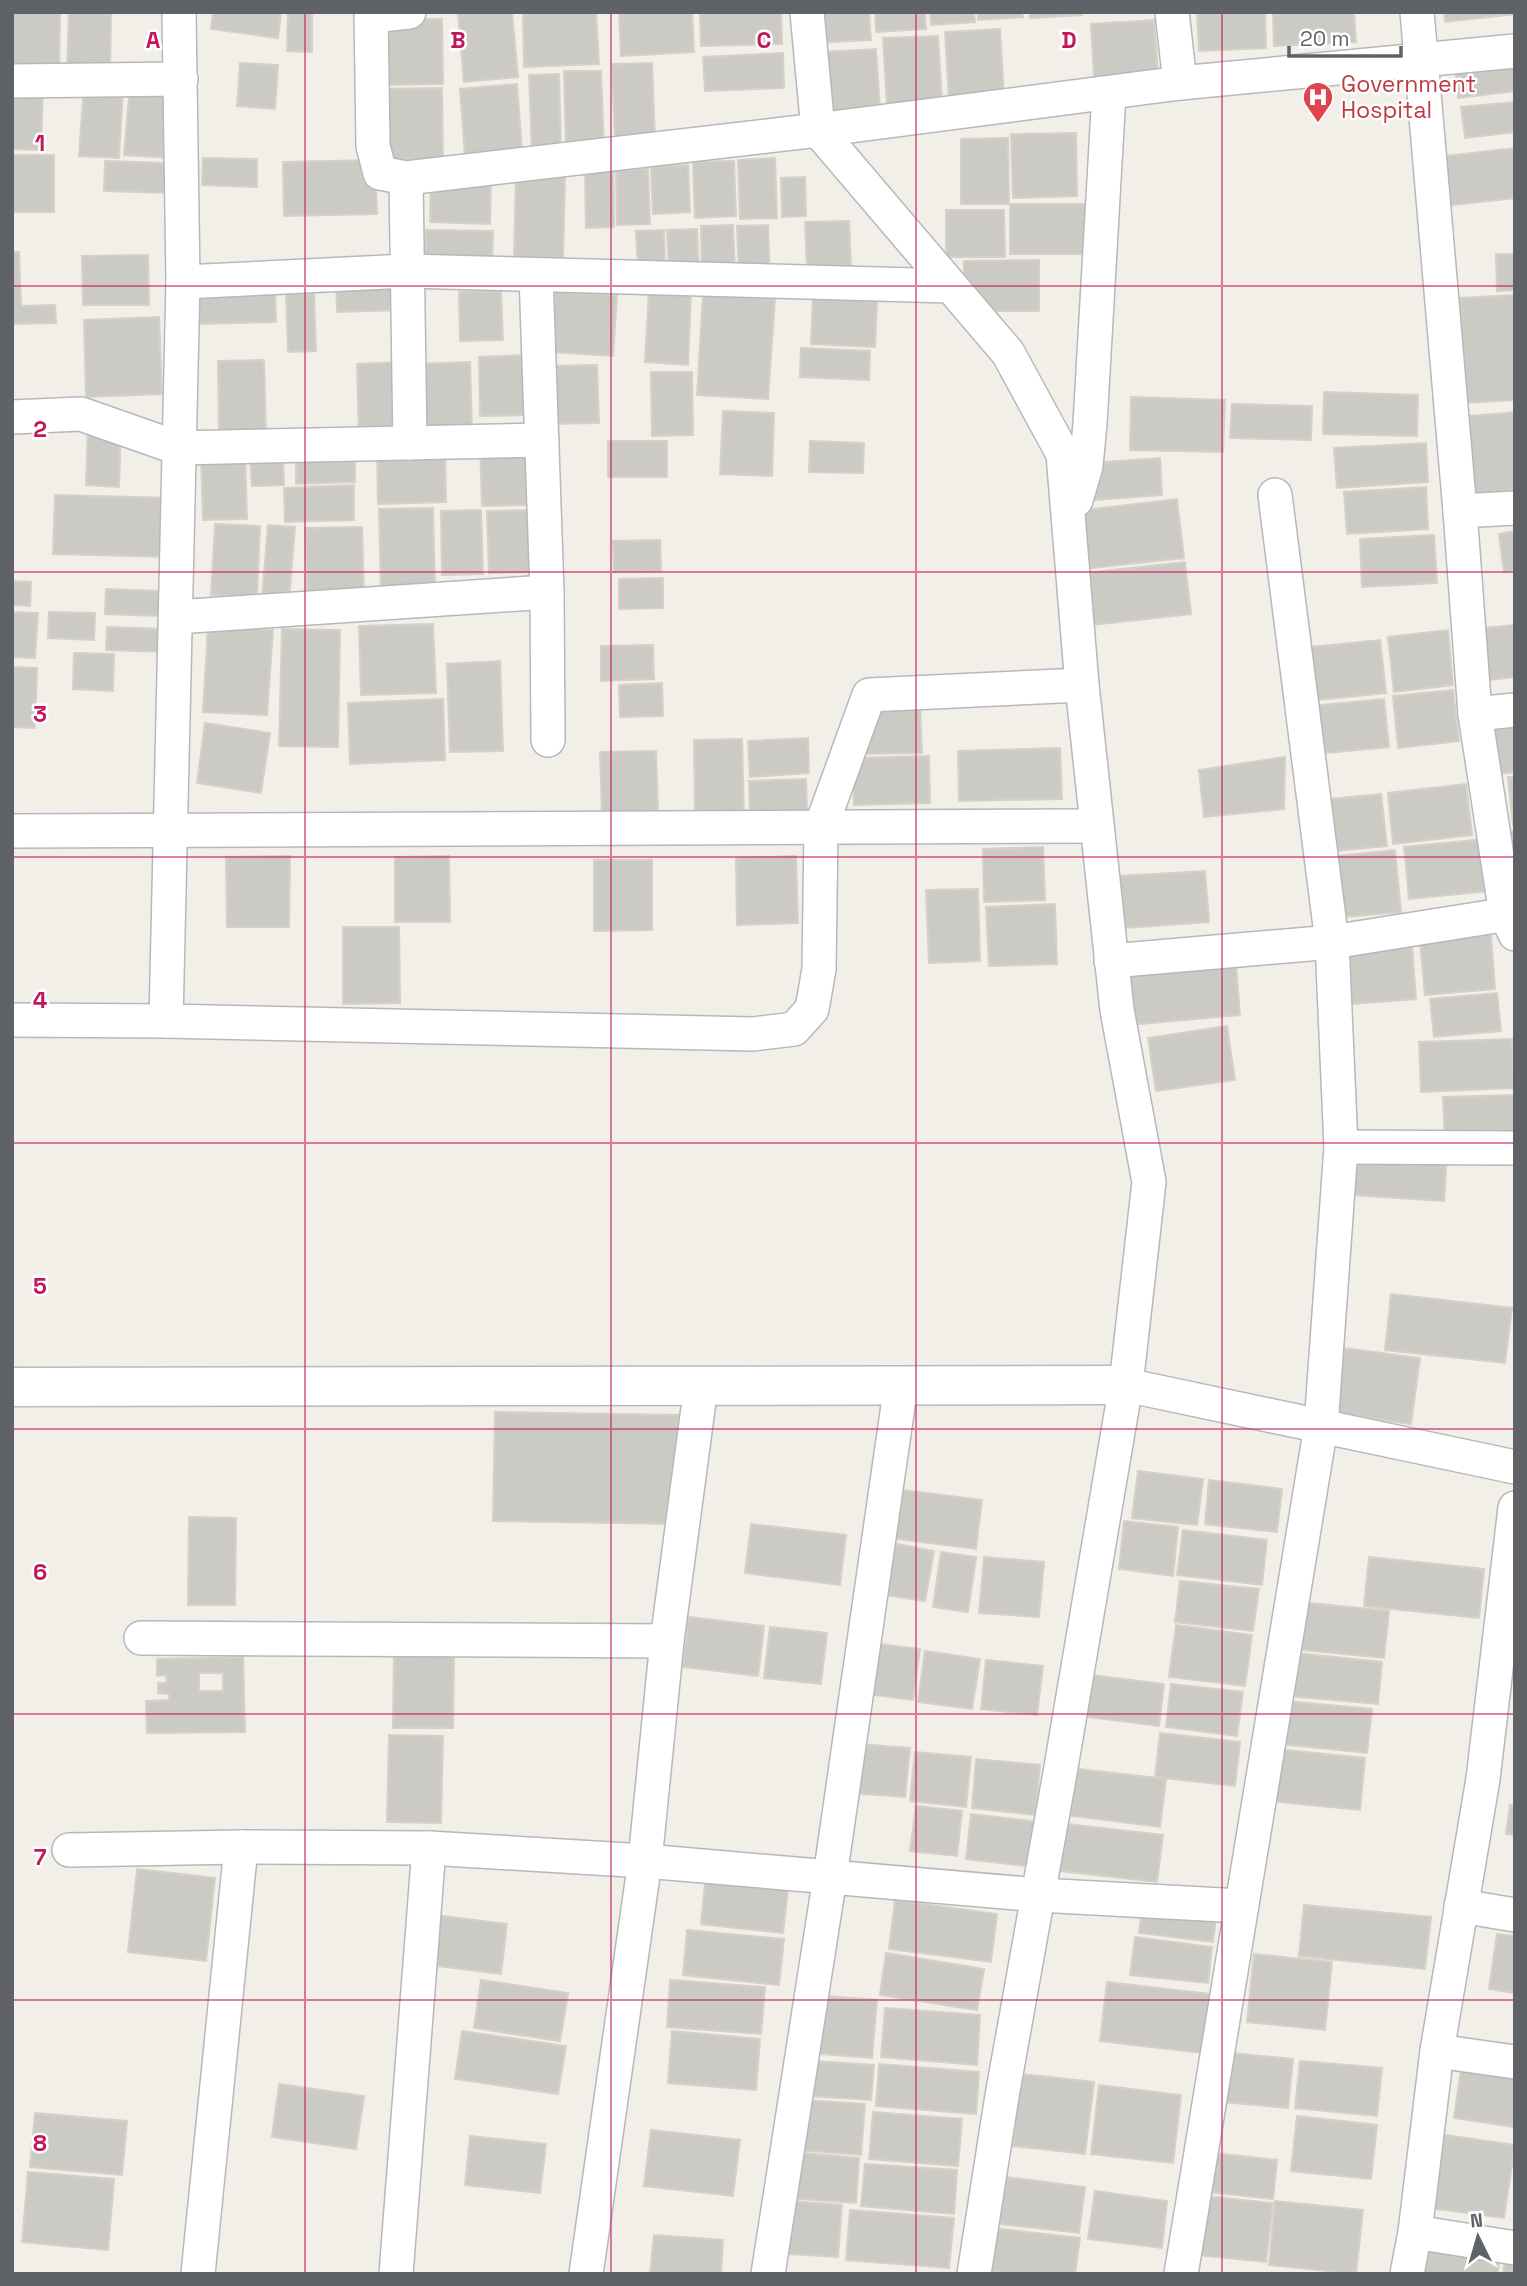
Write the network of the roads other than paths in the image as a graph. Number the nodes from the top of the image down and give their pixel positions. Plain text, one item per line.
1 (179, 12) edge
2 (409, 12) edge
3 (807, 12) edge
4 (1172, 12) edge
5 (1417, 12) edge
6 (372, 14) edge
7 (1515, 51) edge
8 (1421, 60) junction
9 (181, 79) junction
10 (12, 81) edge
11 (1181, 83) junction
12 (1109, 93) junction
13 (818, 130) junction
14 (406, 178) junction
15 (407, 271) junction
16 (536, 275) junction
17 (183, 282) junction
18 (950, 286) junction
19 (12, 417) edge
20 (542, 440) junction
21 (410, 443) junction
22 (178, 448) junction
23 (1275, 495) dead end
24 (1515, 508) edge
25 (1460, 511) junction
26 (1069, 526) junction
27 (547, 593) junction
28 (176, 617) junction
29 (1082, 685) junction
30 (1515, 710) edge
31 (1475, 714) junction
32 (548, 740) dead end
33 (1097, 826) junction
34 (821, 827) junction
35 (12, 831) edge
36 (170, 831) junction
37 (1512, 920) edge
38 (1332, 942) junction
39 (1111, 961) junction
40 (12, 1020) edge
41 (166, 1021) junction
42 (1341, 1147) junction
43 (1515, 1148) edge
44 (901, 1385) junction
45 (1126, 1385) junction
46 (701, 1386) junction
47 (12, 1387) edge
48 (1321, 1426) junction
49 (1515, 1467) edge
50 (1515, 1508) edge
51 (1508, 1627) edge
52 (141, 1638) dead end
53 (667, 1641) junction
54 (242, 1847) junction
55 (429, 1848) junction
56 (69, 1850) dead end
57 (645, 1861) junction
58 (830, 1877) junction
59 (1039, 1895) junction
60 (1241, 1906) junction
61 (1461, 1906) junction
62 (1515, 1914) edge
63 (1437, 2051) junction
64 (1515, 2062) edge
65 (1415, 2232) junction
66 (1515, 2248) edge
67 (198, 2274) edge
68 (396, 2274) edge
69 (586, 2274) edge
70 (768, 2274) edge
71 (974, 2274) edge
72 (1181, 2274) edge
73 (1406, 2274) edge

1 - 9 street
2 - 6 street
3 - 13 street
4 - 11 street
5 - 8 street
6 - 14 street
7 - 8 street
8 - 11 street
8 - 25 street
9 - 10 street
9 - 17 street
11 - 12 street
12 - 13 street
12 - 26 street
13 - 14 street
13 - 18 street
14 - 15 street
15 - 16 street
15 - 17 street
15 - 21 street
16 - 18 street
16 - 20 street
17 - 22 street
18 - 26 street
19 - 22 street
20 - 21 street
20 - 27 street
21 - 22 street
22 - 28 street
23 - 38 street
24 - 25 street
25 - 31 street
26 - 29 street
27 - 28 street
27 - 32 street
28 - 36 street
29 - 33 street
29 - 34 street
30 - 31 street
31 - 37 street
33 - 34 street
33 - 39 street
34 - 36 street
34 - 41 street
35 - 36 street
36 - 41 street
37 - 38 street
38 - 39 street
38 - 42 street
39 - 45 street
40 - 41 street
42 - 43 street
42 - 48 street
44 - 45 street
44 - 46 street
44 - 58 street
45 - 48 street
45 - 59 street
46 - 47 street
46 - 53 street
48 - 49 street
48 - 60 street
50 - 51 street
51 - 61 street
52 - 53 street
53 - 57 street
54 - 55 street
54 - 56 street
54 - 67 street
55 - 57 street
55 - 68 street
57 - 58 street
57 - 69 street
58 - 59 street
58 - 70 street
59 - 60 street
59 - 71 street
60 - 72 street
61 - 62 street
61 - 63 street
63 - 64 street
63 - 65 street
65 - 66 street
65 - 73 street

